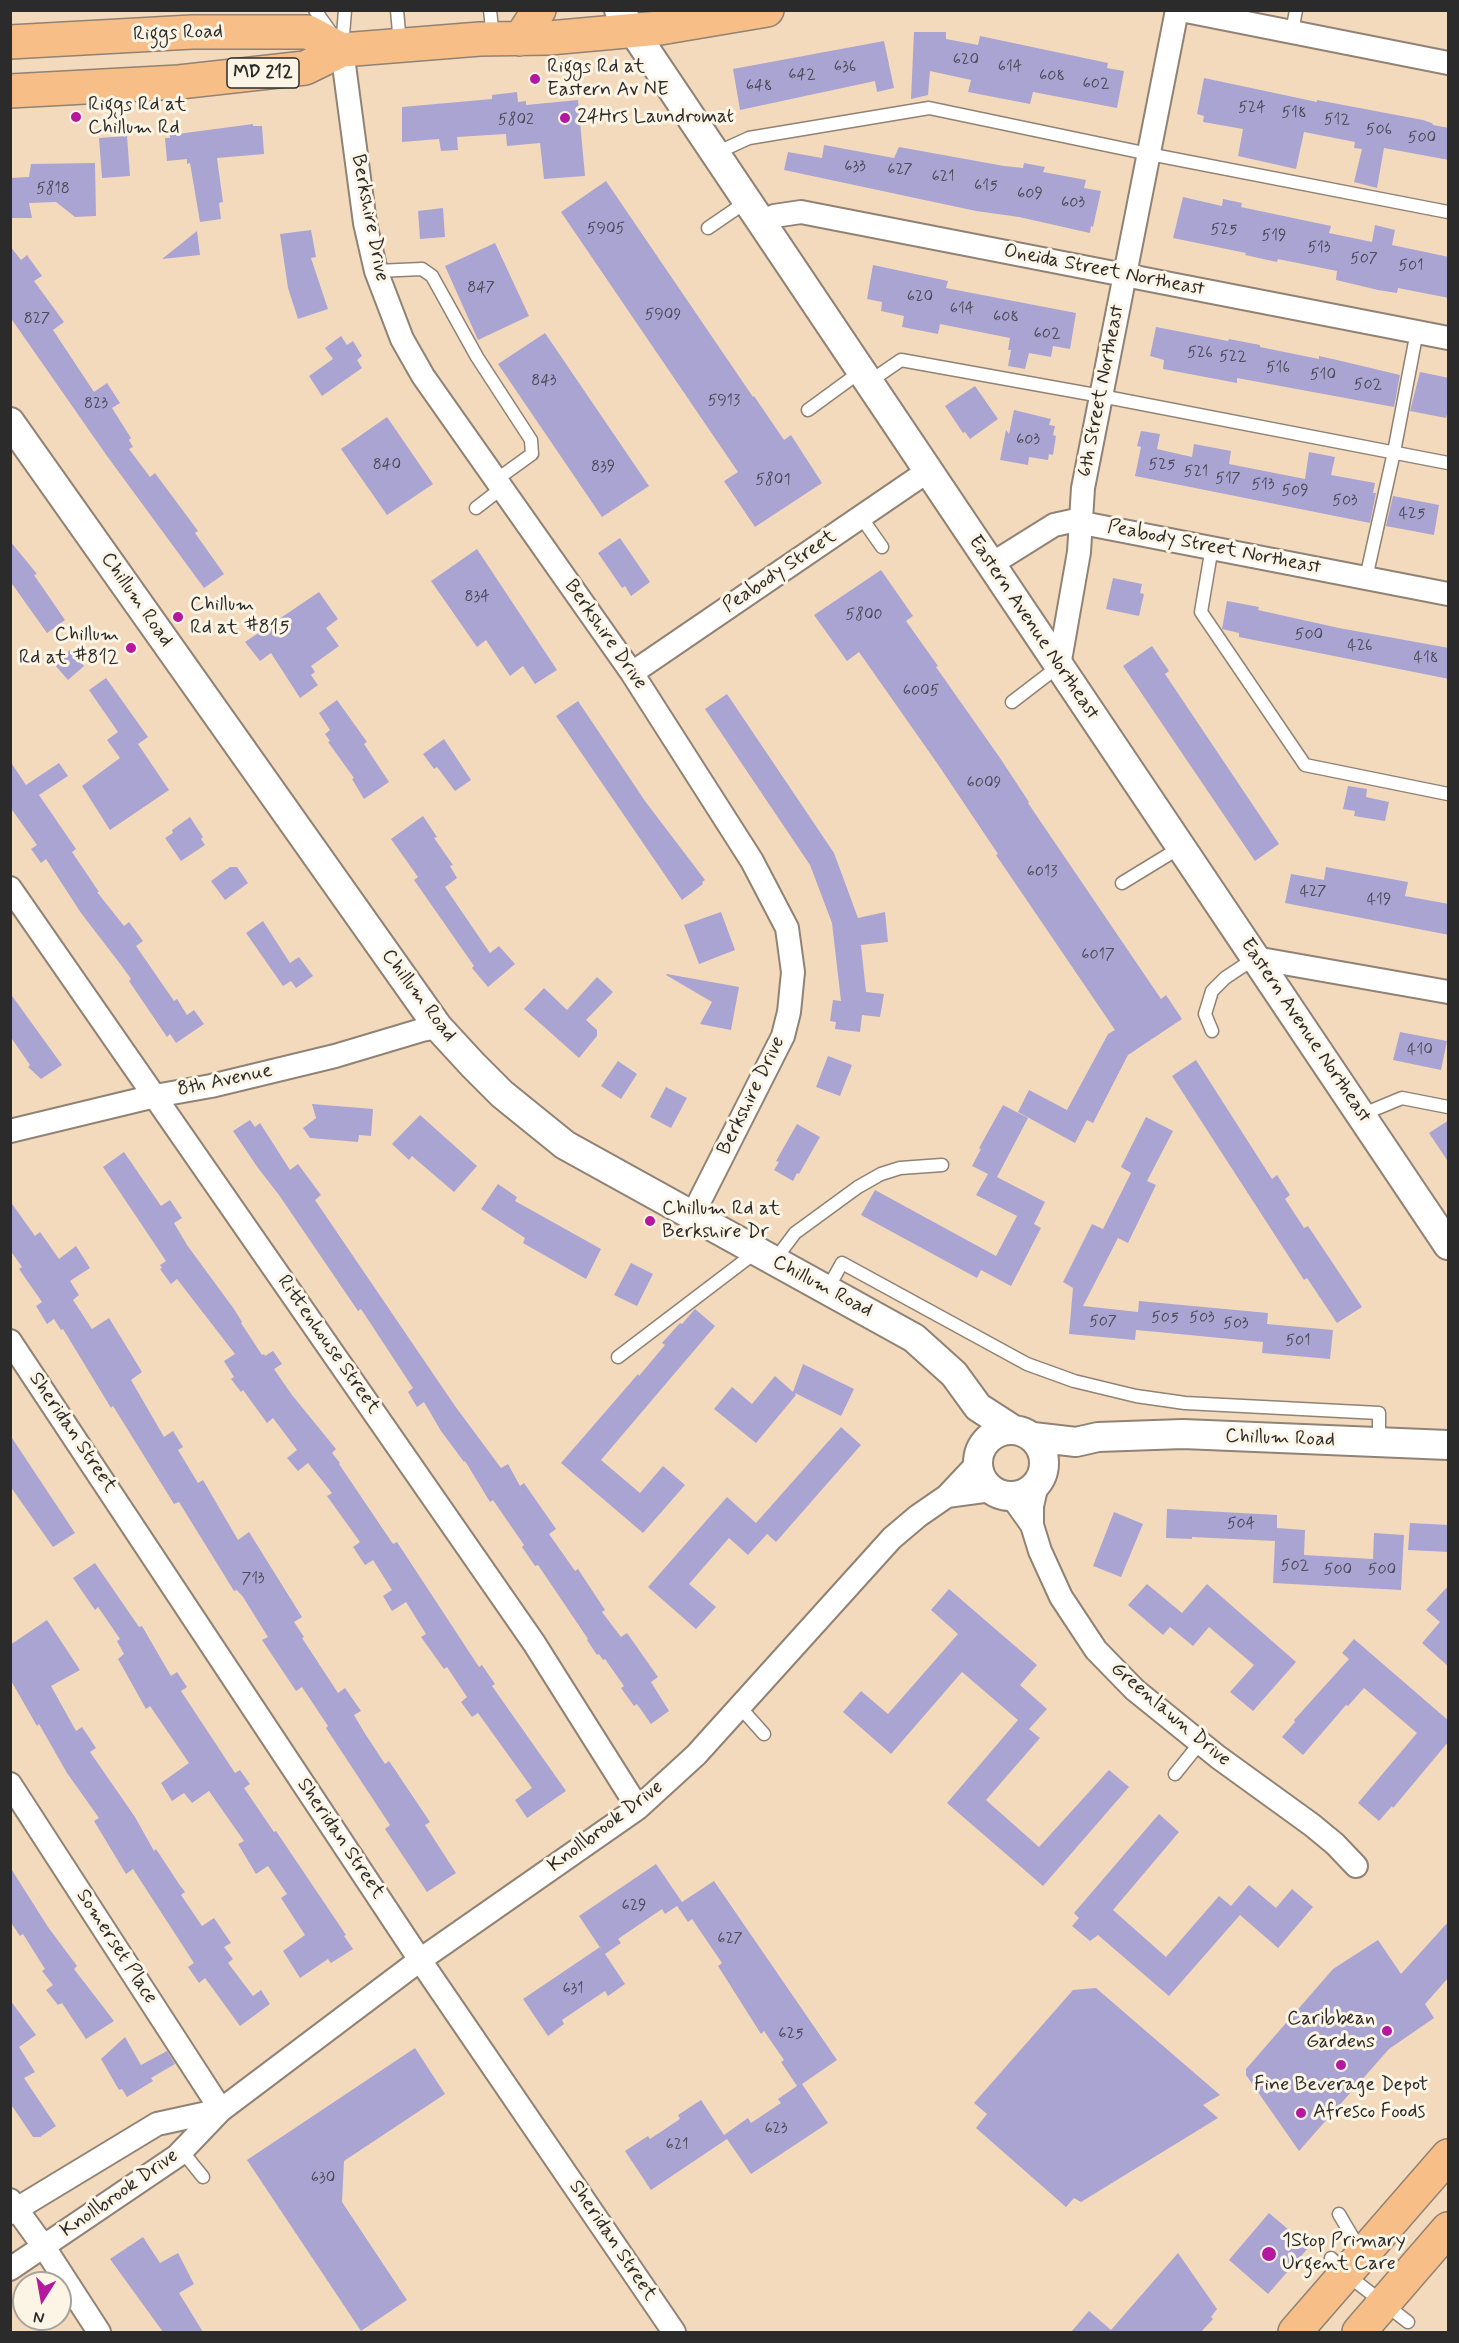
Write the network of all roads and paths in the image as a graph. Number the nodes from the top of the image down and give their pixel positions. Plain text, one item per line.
1 (315, 10) edge
2 (345, 10) edge
3 (397, 10) edge
4 (539, 10) edge
5 (767, 10) edge
6 (1179, 10) edge
7 (625, 20) edge
8 (1294, 21) edge
9 (501, 30) edge
10 (10, 42) edge
11 (400, 45) junction
12 (342, 50) junction
13 (1449, 63) edge
14 (10, 91) edge
15 (714, 154) junction
16 (1149, 154) junction
17 (753, 212) junction
18 (1449, 212) edge
19 (708, 228) dead end
20 (376, 271) junction
21 (1125, 275) junction
22 (1418, 332) junction
23 (1449, 338) edge
24 (864, 377) junction
25 (1101, 396) junction
26 (808, 410) dead end
27 (10, 422) edge
28 (1394, 452) junction
29 (1449, 463) edge
30 (928, 471) junction
31 (499, 484) junction
32 (476, 508) dead end
33 (861, 517) junction
34 (1082, 522) junction
35 (882, 547) dead end
36 (1212, 547) junction
37 (990, 565) junction
38 (1366, 578) junction
39 (1449, 594) edge
40 (1059, 666) junction
41 (632, 673) junction
42 (1012, 702) dead end
43 (1449, 794) edge
44 (1181, 847) junction
45 (1122, 883) dead end
46 (10, 888) edge
47 (1255, 958) junction
48 (1449, 992) edge
49 (438, 1027) junction
50 (1212, 1031) dead end
51 (154, 1096) junction
52 (1449, 1107) edge
53 (1361, 1115) junction
54 (10, 1131) edge
55 (942, 1165) dead end
56 (1436, 1211) edge
57 (692, 1216) junction
58 (1449, 1245) edge
59 (765, 1257) junction
60 (827, 1290) junction
61 (10, 1341) edge
62 (618, 1357) dead end
63 (978, 1407) junction
64 (1022, 1433) junction
65 (1076, 1442) junction
66 (1379, 1443) junction
67 (1449, 1445) edge
68 (980, 1454) junction
69 (1041, 1476) junction
70 (1002, 1493) junction
71 (947, 1496) junction
72 (1032, 1525) junction
73 (739, 1706) junction
74 (764, 1734) dead end
75 (1200, 1743) junction
76 (1175, 1774) dead end
77 (10, 1784) edge
78 (638, 1808) junction
79 (1356, 1866) dead end
80 (420, 1960) junction
81 (221, 2110) junction
82 (182, 2151) junction
83 (1449, 2156) edge
84 (203, 2177) dead end
85 (12, 2207) edge
86 (1339, 2214) dead end
87 (1449, 2229) edge
88 (44, 2247) junction
89 (1347, 2262) junction
90 (10, 2269) edge
91 (1396, 2313) junction
92 (99, 2332) edge
93 (674, 2332) edge
94 (1295, 2332) edge
95 (1359, 2332) edge

1 - 12 lane
2 - 12 lane
3 - 11 lane
4 - 9 main road
5 - 7 main road
6 - 8 street
6 - 16 street, 6th Street Northeast
7 - 9 main road, MD 212
7 - 15 street, Eastern Avenue Northeast
8 - 13 street
9 - 11 main road, MD 212
10 - 12 main road, Riggs Road / MD 212
11 - 12 main road, MD 212
12 - 14 main road, MD 212
12 - 20 street, Berkshire Drive
15 - 16 lane
15 - 17 street, Eastern Avenue Northeast
16 - 18 lane
16 - 21 street, 6th Street Northeast
17 - 19 lane
17 - 21 street, Oneida Street Northeast
17 - 24 street, Eastern Avenue Northeast
20 - 31 street, Berkshire Drive
20 - 31 lane
21 - 22 street, Oneida Street Northeast
21 - 25 street, 6th Street Northeast
22 - 23 street, Oneida Street Northeast
22 - 28 lane
24 - 25 lane
24 - 26 lane
24 - 30 street, Eastern Avenue Northeast
25 - 28 lane
25 - 34 street, 6th Street Northeast
27 - 49 street, Chillum Road
28 - 29 lane
28 - 38 lane
30 - 33 street, Peabody Street
30 - 37 street, Eastern Avenue Northeast
31 - 32 lane
31 - 41 street, Berkshire Drive
33 - 35 lane
33 - 41 street, Peabody Street
34 - 36 street, Peabody Street Northeast
34 - 37 street, Peabody Street Northeast
34 - 40 street, 6th Street Northeast
36 - 38 street, Peabody Street Northeast
36 - 43 lane
37 - 40 street, Eastern Avenue Northeast
38 - 39 street, Peabody Street Northeast
40 - 42 lane
40 - 44 street, Eastern Avenue Northeast
41 - 57 street, Berkshire Drive
44 - 45 lane
44 - 47 street, Eastern Avenue Northeast
46 - 51 street, Rittenhouse Street
47 - 48 street
47 - 50 lane
47 - 53 street, Eastern Avenue Northeast
49 - 51 street, 8th Avenue
49 - 57 street, Chillum Road
51 - 54 street, 8th Avenue
51 - 78 street, Rittenhouse Street
52 - 53 lane
53 - 56 street, Eastern Avenue Northeast
55 - 59 lane
56 - 58 street, Eastern Avenue Northeast
57 - 59 street, Chillum Road
59 - 60 street, Chillum Road
59 - 62 lane
60 - 63 street, Chillum Road
60 - 66 lane
61 - 80 street, Sheridan Street
63 - 64 street, Chillum Road
63 - 68 street, Chillum Road
64 - 65 street, Chillum Road
64 - 68 street
64 - 69 street
65 - 66 street, Chillum Road
65 - 69 street, Chillum Road
66 - 67 street, Chillum Road
68 - 70 street
68 - 71 street, Knollbrook Drive
69 - 70 street
69 - 72 street, Greenlawn Drive
70 - 71 street, Knollbrook Drive
70 - 72 street, Greenlawn Drive
71 - 73 street, Knollbrook Drive
72 - 75 street, Greenlawn Drive
73 - 74 lane
73 - 78 street, Knollbrook Drive
75 - 76 lane
75 - 79 street, Greenlawn Drive
77 - 81 street, Somerset Place
78 - 80 street, Knollbrook Drive
80 - 81 street, Knollbrook Drive
80 - 93 street, Sheridan Street
81 - 82 street, Knollbrook Drive
81 - 85 street, Knollbrook Drive
82 - 84 lane
82 - 88 street, Knollbrook Drive
83 - 89 main road
85 - 88 street
86 - 89 lane
87 - 91 main road
88 - 90 street, Knollbrook Drive
88 - 92 street
89 - 91 lane
89 - 94 main road
91 - 95 main road

